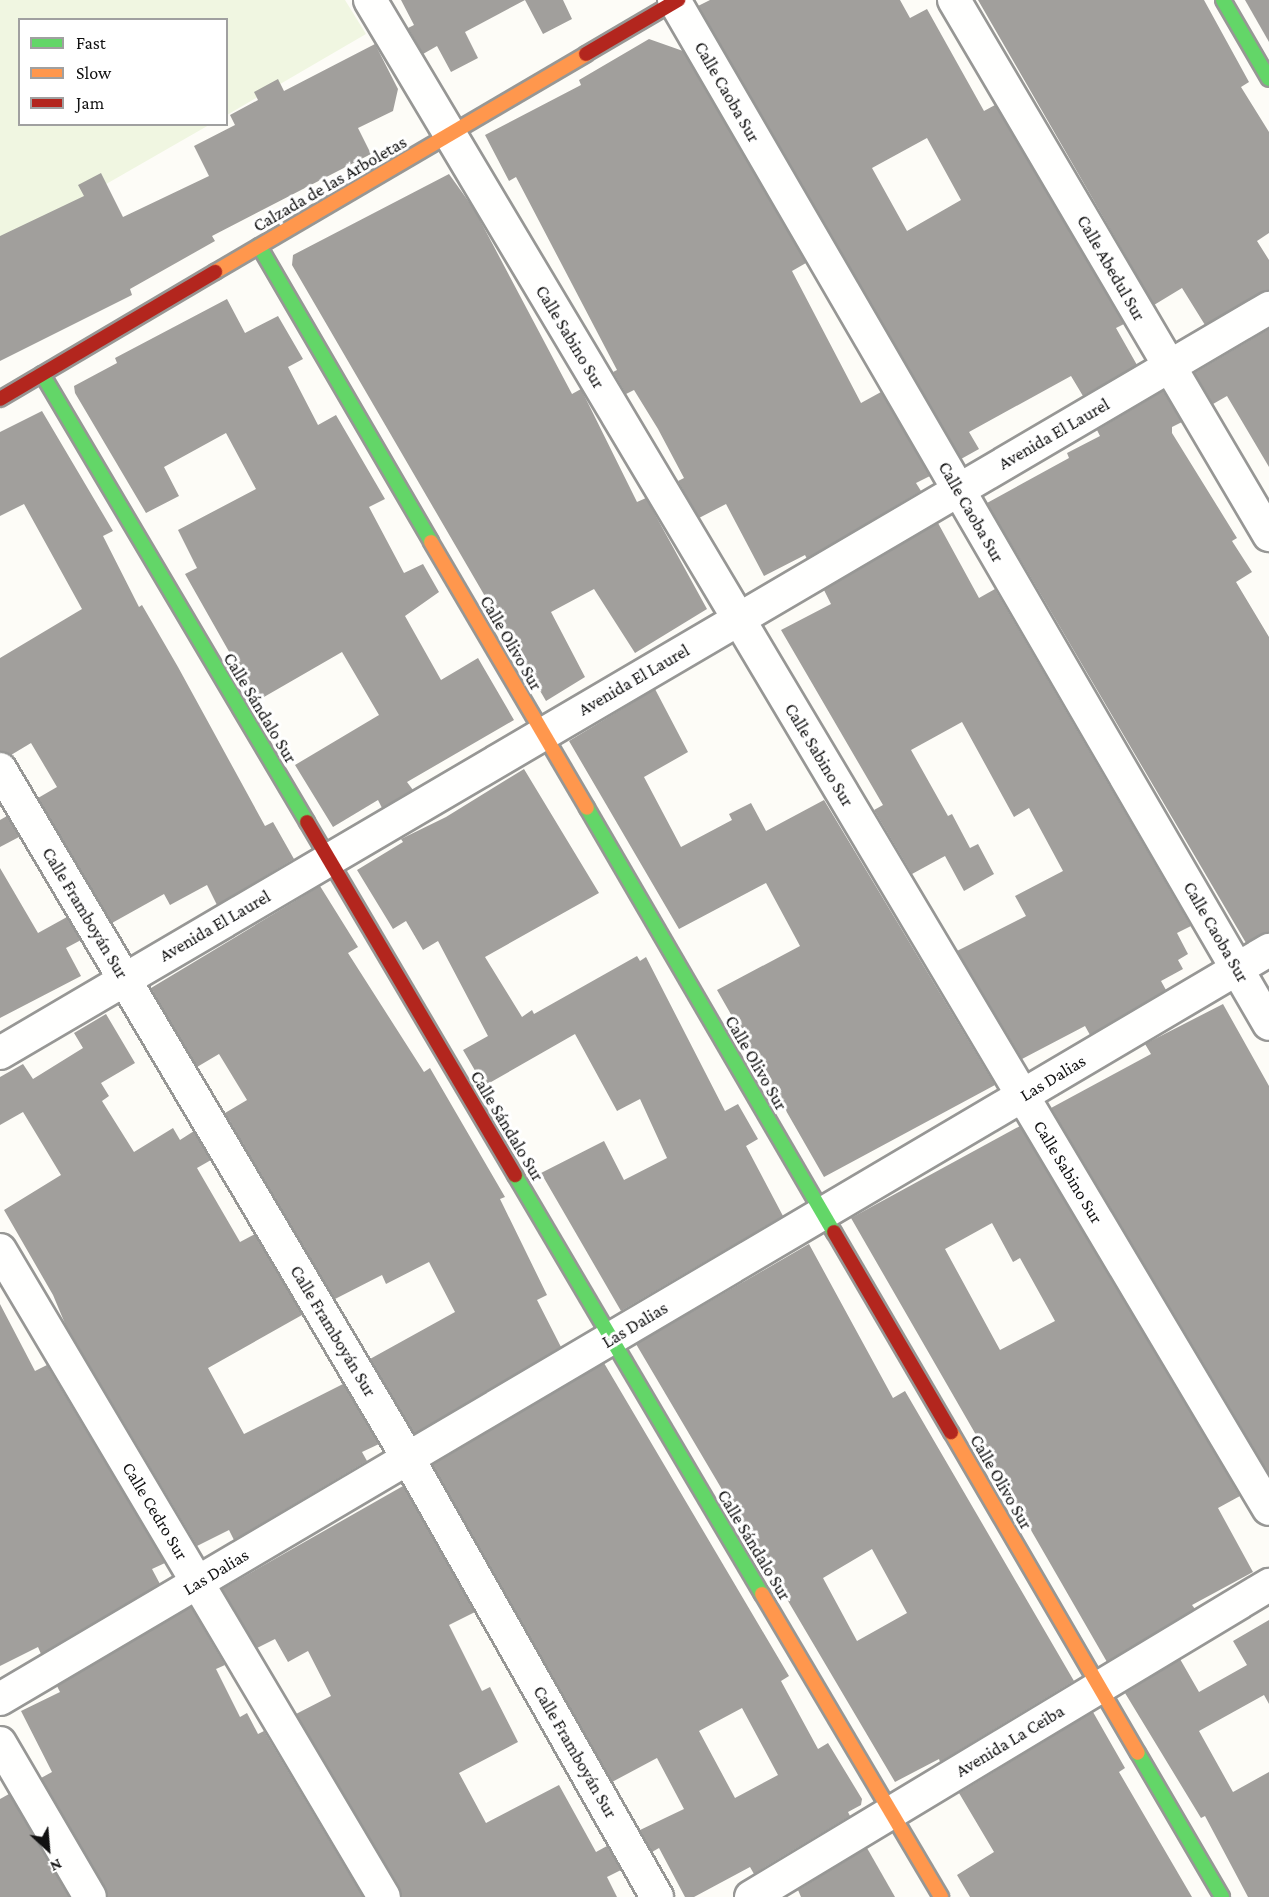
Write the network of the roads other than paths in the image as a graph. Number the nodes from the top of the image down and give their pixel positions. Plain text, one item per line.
1 (370, 0) edge
2 (954, 0) edge
3 (1223, 0) edge
4 (675, 1) edge
5 (1269, 79) edge
6 (450, 134) junction
7 (259, 246) junction
8 (1269, 308) edge
9 (1169, 366) junction
10 (42, 374) junction
11 (0, 399) edge
12 (959, 490) junction
13 (1269, 536) edge
14 (738, 620) junction
15 (543, 734) junction
16 (0, 769) edge
17 (329, 860) junction
18 (1269, 950) edge
19 (1237, 969) junction
20 (125, 980) junction
21 (1269, 1024) edge
22 (0, 1053) edge
23 (1022, 1096) junction
24 (823, 1213) junction
25 (0, 1250) edge
26 (611, 1339) junction
27 (408, 1458) junction
28 (1269, 1509) edge
29 (197, 1583) junction
30 (1269, 1585) edge
31 (1099, 1687) junction
32 (0, 1699) edge
33 (0, 1743) edge
34 (891, 1813) junction
35 (90, 1897) edge
36 (384, 1897) edge
37 (657, 1897) edge
38 (751, 1897) edge
39 (941, 1897) edge
40 (1222, 1897) edge

1 - 6 street, Calle Sabino Sur
2 - 9 street, Calle Abedul Sur
3 - 5 street
4 - 6 street, Calzada de las Arboletas
4 - 12 street, Calle Caoba Sur
6 - 7 street, Calzada de las Arboletas
6 - 14 street, Calle Sabino Sur
7 - 10 street, Calzada de las Arboletas
7 - 15 street, Calle Olivo Sur
8 - 9 street, Avenida El Laurel
9 - 12 street, Avenida El Laurel
9 - 13 street, Calle Abedul Sur
10 - 11 street, Calzada de las Arboletas
10 - 17 street, Calle Sándalo Sur
12 - 14 street, Avenida El Laurel
12 - 19 street, Calle Caoba Sur
14 - 15 street, Avenida El Laurel
14 - 23 street, Calle Sabino Sur
15 - 17 street, Avenida El Laurel
15 - 24 street, Calle Olivo Sur
16 - 20 street, Calle Framboyán Sur
17 - 20 street, Avenida El Laurel
17 - 26 street, Calle Sándalo Sur
18 - 19 street, Las Dalias
19 - 21 street, Calle Caoba Sur
19 - 23 street, Las Dalias
20 - 22 street, Avenida El Laurel
20 - 27 street, Calle Framboyán Sur
23 - 24 street, Las Dalias
23 - 28 street, Calle Sabino Sur
24 - 26 street, Las Dalias
24 - 31 street, Calle Olivo Sur
25 - 29 street, Calle Cedro Sur
26 - 27 street, Las Dalias
26 - 34 street, Calle Sándalo Sur
27 - 29 street, Las Dalias
27 - 37 street, Calle Framboyán Sur
29 - 32 street, Las Dalias
29 - 36 street, Calle Cedro Sur
30 - 31 street, Avenida La Ceiba
31 - 34 street, Avenida La Ceiba
31 - 40 street, Calle Olivo Sur
33 - 35 street
34 - 38 street, Avenida La Ceiba
34 - 39 street, Calle Sándalo Sur

